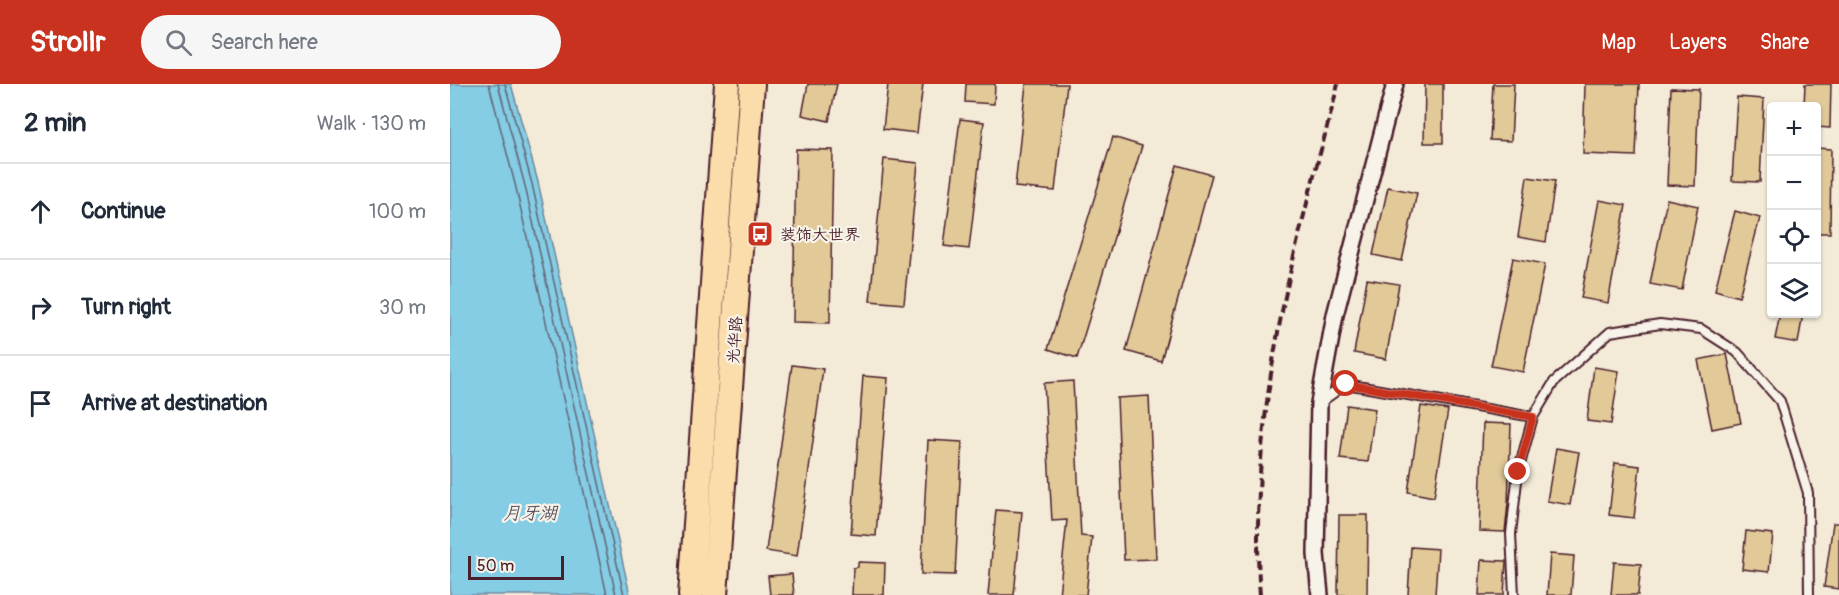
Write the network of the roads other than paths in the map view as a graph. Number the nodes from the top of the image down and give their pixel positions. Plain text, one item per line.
1 (727, 84) edge
2 (752, 84) edge
3 (1395, 84) edge
4 (1319, 403) junction
5 (1533, 417) junction
6 (691, 595) edge
7 (715, 595) edge
8 (1320, 595) edge
9 (1514, 595) edge
10 (1809, 595) edge

1 - 6 main road, 光华路
2 - 7 main road, 光华路
3 - 4 street
4 - 5 lane
4 - 8 street
5 - 9 lane
5 - 10 lane

